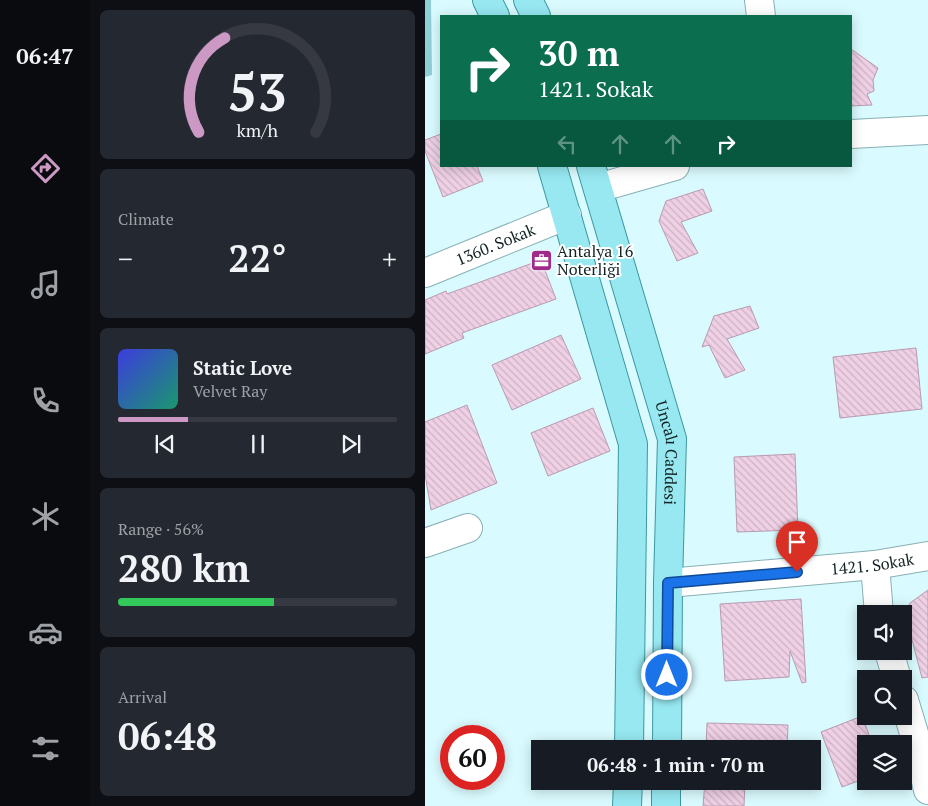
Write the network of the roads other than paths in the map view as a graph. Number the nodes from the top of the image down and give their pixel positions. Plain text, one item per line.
1 (487, 0) edge
2 (528, 0) edge
3 (759, 0) edge
4 (494, 15) edge
5 (536, 15) edge
6 (761, 15) edge
7 (928, 130) edge
8 (852, 134) edge
9 (552, 167) edge
10 (668, 167) edge
11 (595, 177) edge
12 (567, 215) junction
13 (425, 273) edge
14 (468, 528) dead end
15 (425, 544) edge
16 (928, 556) edge
17 (875, 565) junction
18 (668, 583) junction
19 (878, 605) edge
20 (911, 725) edge
21 (629, 740) edge
22 (667, 740) edge
23 (628, 790) edge
24 (666, 790) edge
25 (928, 790) edge
26 (627, 806) edge
27 (666, 806) edge

1 - 4 main road
2 - 5 main road
3 - 6 street
7 - 8 street
9 - 12 main road, Uncalı Caddesi
10 - 11 street
11 - 18 main road, Uncalı Caddesi
12 - 13 street, 1360. Sokak
12 - 21 main road, Uncalı Caddesi
14 - 15 street
16 - 17 street, 1421. Sokak
17 - 18 street, 1421. Sokak
17 - 19 street
18 - 22 main road, Uncalı Caddesi
20 - 25 street
23 - 26 main road
24 - 27 main road

